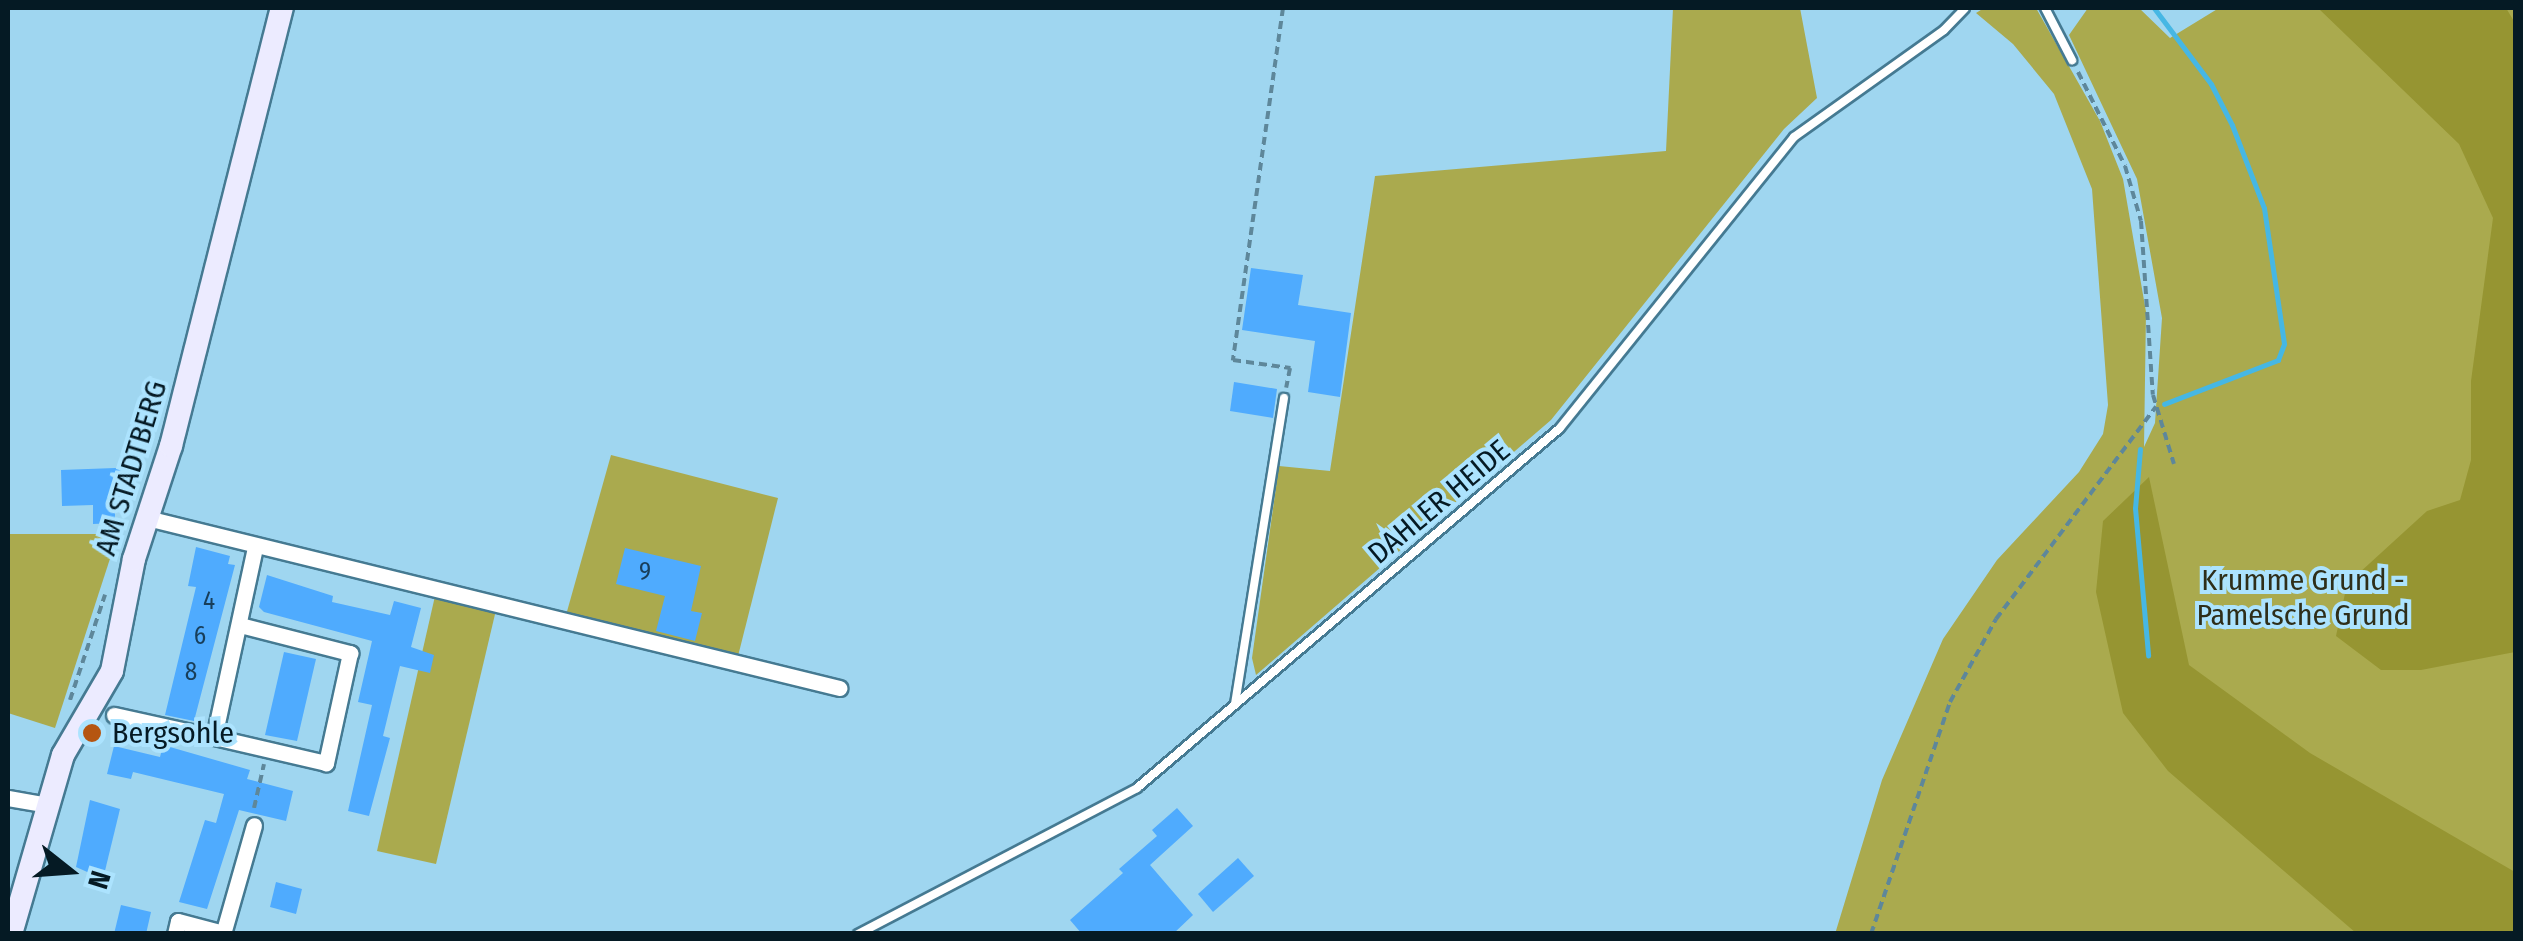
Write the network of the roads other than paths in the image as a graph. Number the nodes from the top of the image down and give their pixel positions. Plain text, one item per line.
1 (282, 8) edge
2 (1966, 8) edge
3 (2045, 8) edge
4 (2072, 60) road end
5 (1284, 398) road end
6 (147, 518) junction
7 (255, 547) junction
8 (240, 625) junction
9 (839, 688) dead end
10 (1235, 705) junction
11 (114, 714) dead end
12 (214, 737) junction
13 (8, 798) edge
14 (47, 805) junction
15 (254, 825) road end
16 (223, 933) edge
17 (11, 934) edge
18 (174, 934) edge
19 (858, 934) edge

1 - 6 street, AM STADTBERG
2 - 10 lane, DAHLER HEIDE
3 - 4 lane
5 - 10 lane
6 - 7 street
6 - 14 street, AM STADTBERG
7 - 8 street
7 - 9 street
8 - 12 street
8 - 12 street
10 - 19 lane, DAHLER HEIDE
11 - 12 street
13 - 14 street
14 - 17 street, AM STADTBERG
15 - 16 street
16 - 18 street

